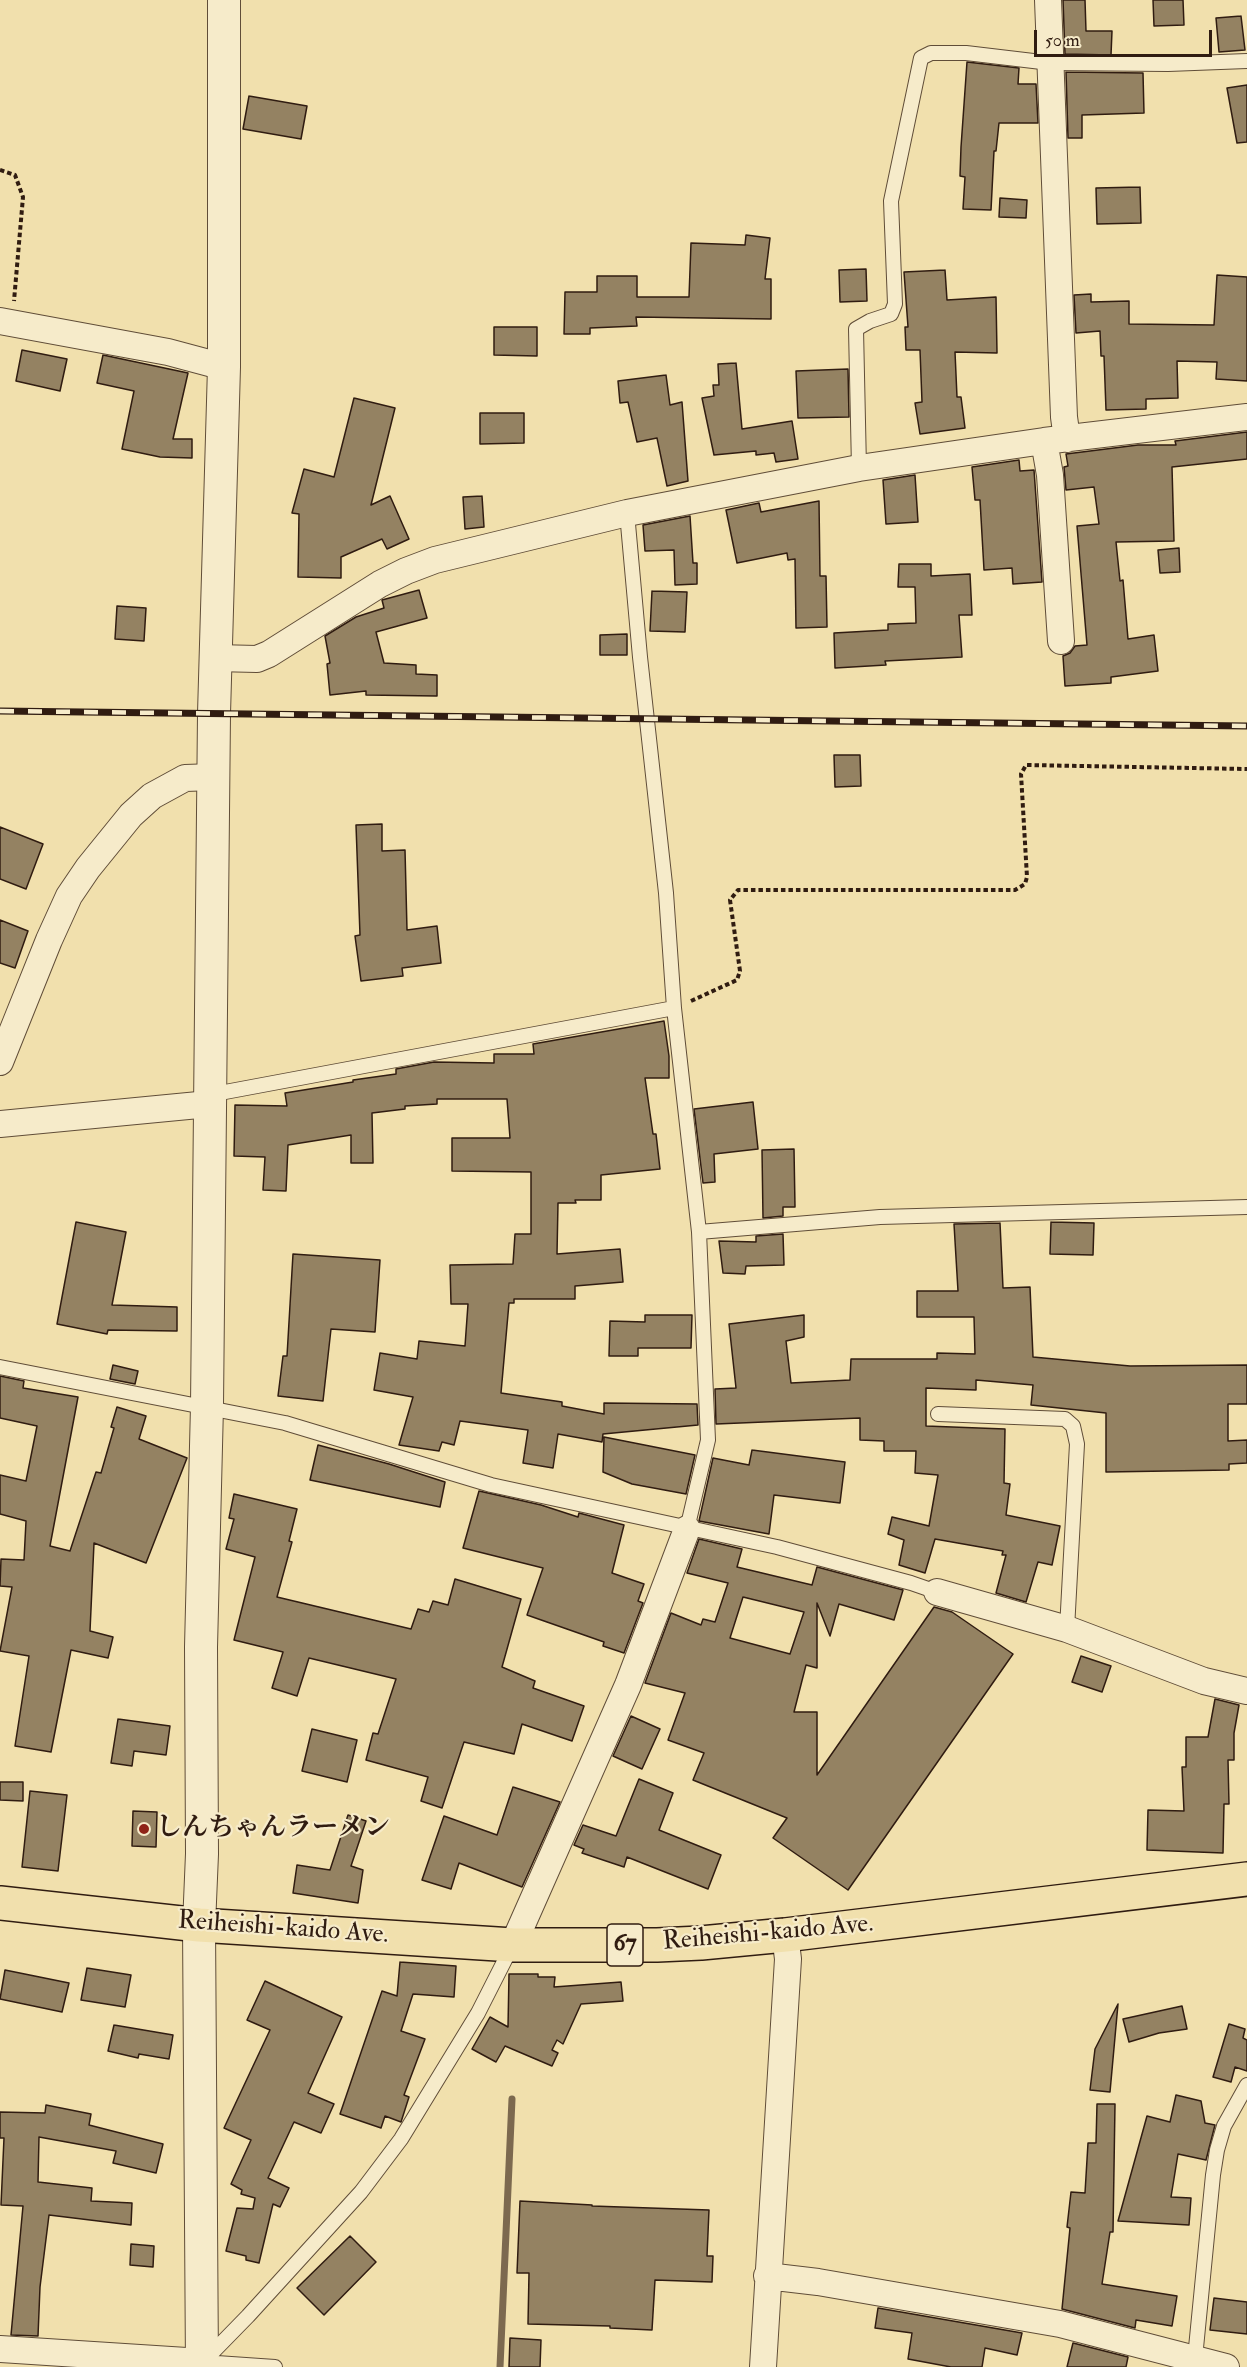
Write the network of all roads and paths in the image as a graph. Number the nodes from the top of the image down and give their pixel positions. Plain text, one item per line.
1 (224, 0) edge
2 (1048, 0) edge
3 (1247, 61) edge
4 (1050, 63) junction
5 (0, 170) edge
6 (6, 322) edge
7 (224, 367) junction
8 (1247, 417) edge
9 (1056, 440) junction
10 (860, 468) junction
11 (627, 513) junction
12 (1061, 641) dead end
13 (215, 658) junction
14 (1247, 769) edge
15 (214, 777) junction
16 (674, 1008) junction
17 (0, 1062) edge
18 (209, 1100) junction
19 (0, 1124) edge
20 (1247, 1208) edge
21 (699, 1232) junction
22 (0, 1367) edge
23 (207, 1407) junction
24 (938, 1414) dead end
25 (687, 1529) junction
26 (937, 1592) joint
27 (1067, 1629) junction
28 (1247, 1691) edge
29 (1247, 1878) edge
30 (0, 1903) edge
31 (199, 1925) junction
32 (785, 1935) junction
33 (513, 1945) junction
34 (1247, 2085) edge
35 (767, 2276) junction
36 (0, 2349) edge
37 (1195, 2358) junction
38 (202, 2365) edge
39 (275, 2367) edge
40 (763, 2367) edge
41 (1226, 2367) edge

1 - 7 street
2 - 4 street
3 - 4 lane
4 - 9 street
4 - 10 lane
5 - 6 path
6 - 7 street
7 - 13 street
8 - 9 street
9 - 10 street
9 - 12 street
10 - 11 street
11 - 13 street
11 - 16 lane
13 - 15 street
14 - 16 path
15 - 17 street
15 - 18 street
16 - 18 lane
16 - 21 lane
18 - 19 street
18 - 23 street
20 - 21 lane
21 - 25 lane
22 - 23 lane
23 - 25 lane
23 - 31 street
24 - 27 lane
25 - 26 lane
25 - 33 street
26 - 27 street
27 - 28 street
29 - 32 main road, Reiheishi-kaido Ave. / 67
30 - 31 main road, Reiheishi-kaido Ave. / 67
31 - 33 main road, Reiheishi-kaido Ave. / 67
31 - 38 street
32 - 33 main road, Reiheishi-kaido Ave. / 67
32 - 35 street
33 - 38 lane
34 - 37 lane
35 - 37 street
35 - 40 street
36 - 38 street
37 - 41 street
38 - 39 lane

